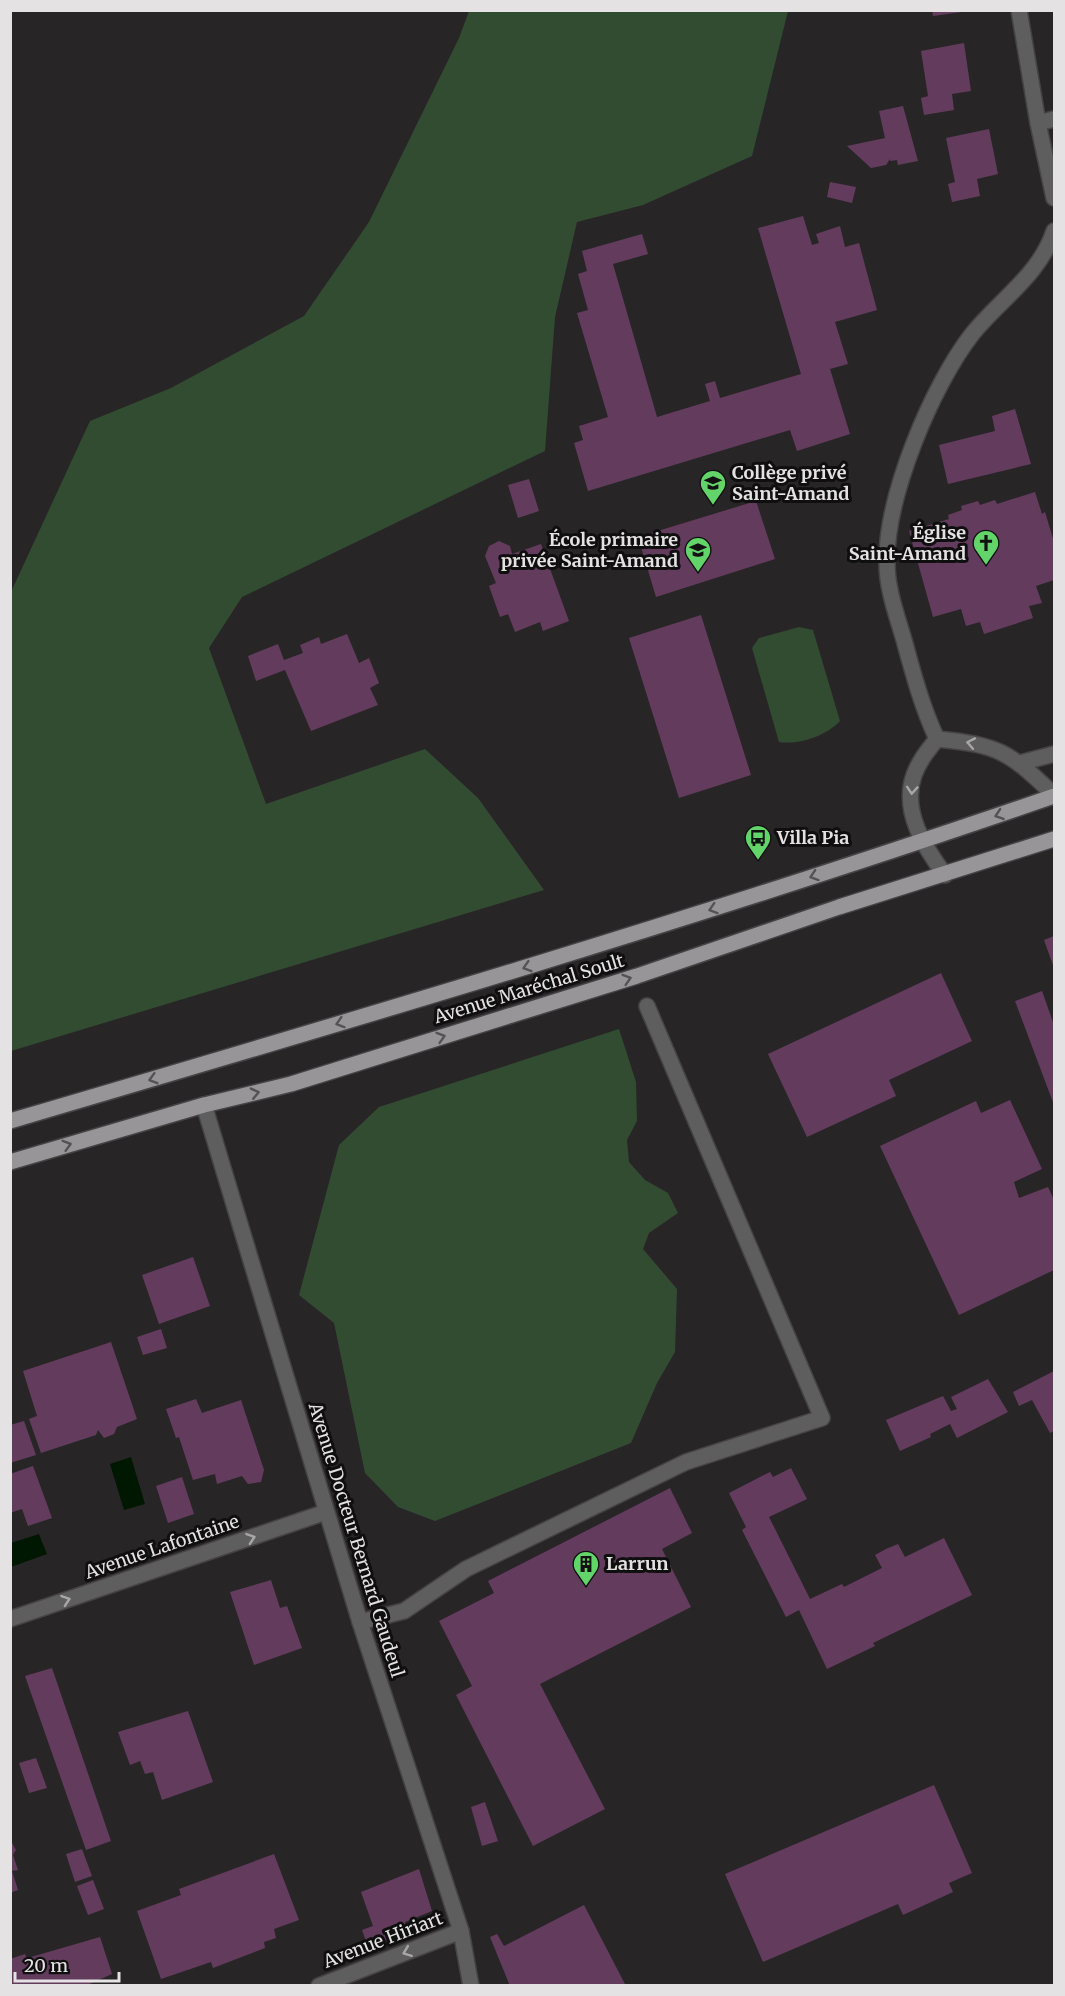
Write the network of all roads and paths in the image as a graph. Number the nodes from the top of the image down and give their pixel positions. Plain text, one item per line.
1 (1019, 10) edge
2 (1054, 119) edge
3 (1038, 123) junction
4 (1054, 198) edge
5 (1054, 231) edge
6 (937, 739) junction
7 (1054, 754) edge
8 (1020, 763) junction
9 (1054, 795) edge
10 (1054, 839) edge
11 (921, 842) junction
12 (945, 876) junction
13 (647, 1005) dead end
14 (204, 1105) junction
15 (10, 1121) edge
16 (10, 1161) edge
17 (326, 1512) junction
18 (10, 1619) edge
19 (360, 1622) junction
20 (461, 1931) junction
21 (319, 1986) edge
22 (471, 1986) edge

1 - 3 street
2 - 3 street
3 - 4 street
5 - 6 street
8 -> 6 street
6 -> 11 street
7 - 8 street
8 - 9 street
9 -> 11 main road
10 - 12 main road, Avenue Maréchal Soult
11 - 12 street
11 -> 15 main road
14 -> 12 main road, Avenue Maréchal Soult
13 - 19 street
16 -> 14 main road, Avenue Maréchal Soult
14 - 17 street, Avenue Docteur Bernard Gaudeul
18 -> 17 street, Avenue Lafontaine
17 - 19 street, Avenue Docteur Bernard Gaudeul
19 - 20 street, Avenue Docteur Bernard Gaudeul
20 -> 21 street, Avenue Hiriart
20 - 22 street, Avenue Docteur Bernard Gaudeul

